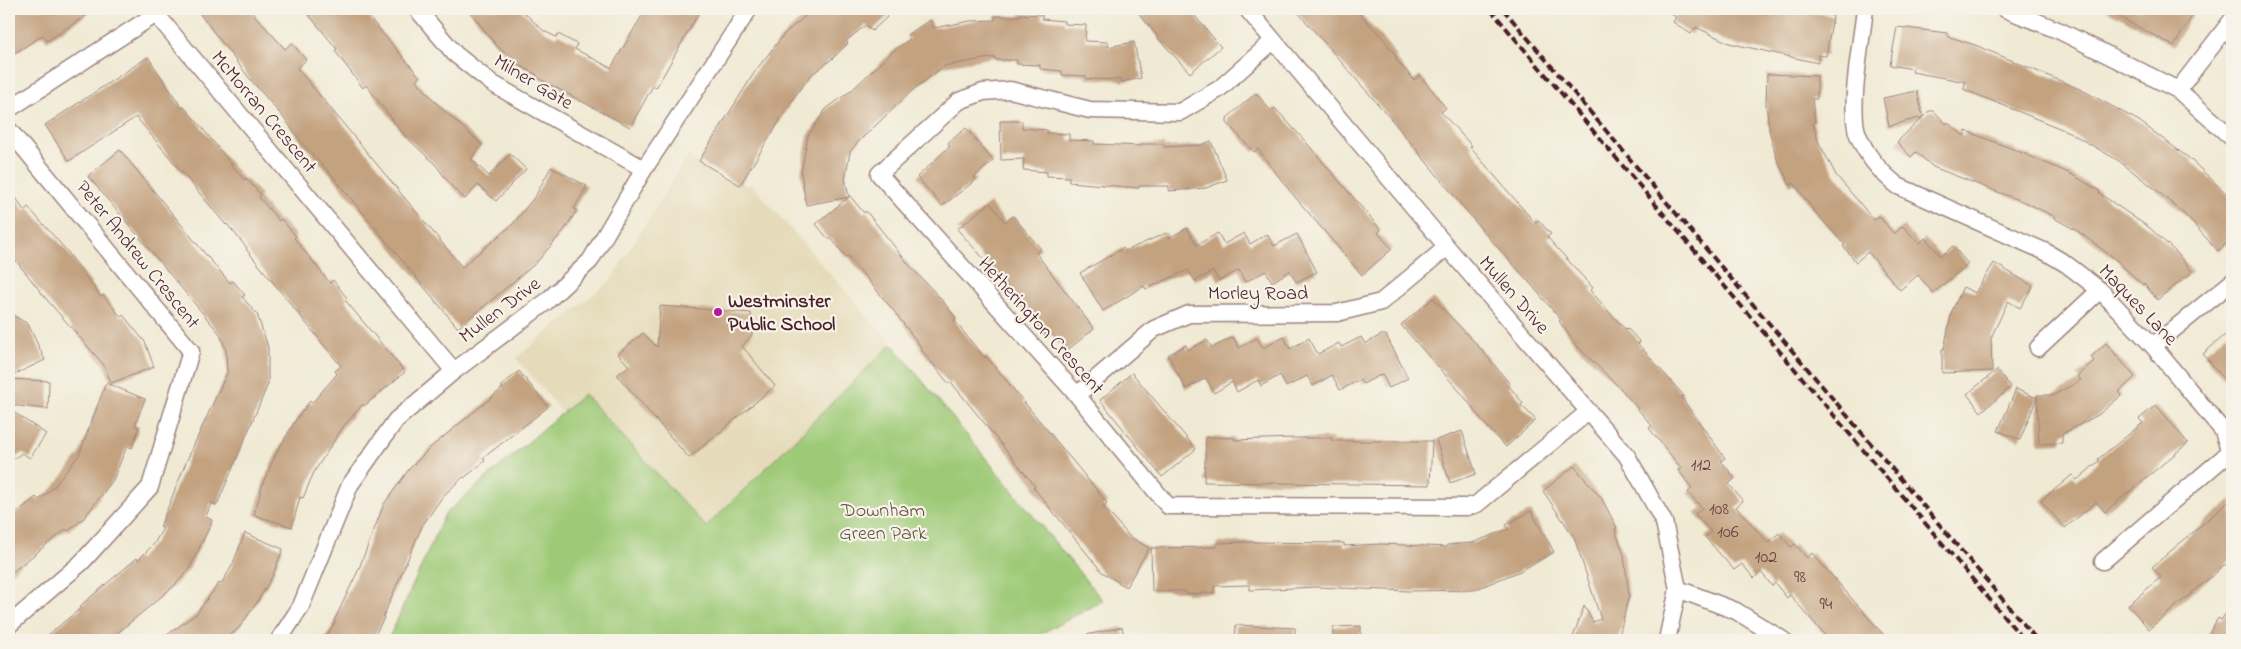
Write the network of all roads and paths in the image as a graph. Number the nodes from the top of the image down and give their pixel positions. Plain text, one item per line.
1 (417, 9) edge
2 (749, 9) edge
3 (1247, 9) edge
4 (1865, 9) edge
5 (2005, 9) edge
6 (2232, 20) edge
7 (1273, 41) junction
8 (2178, 90) junction
9 (9, 109) edge
10 (9, 130) edge
11 (2232, 138) edge
12 (644, 169) junction
13 (1447, 247) junction
14 (2232, 282) edge
15 (2100, 290) junction
16 (2153, 346) junction
17 (2038, 348) dead end
18 (454, 370) junction
19 (1077, 395) junction
20 (1588, 412) junction
21 (2103, 561) dead end
22 (1678, 589) junction
23 (9, 625) edge
24 (279, 640) edge
25 (1667, 640) edge
26 (1782, 640) edge

1 - 12 street, Milner Gate
2 - 12 street, Mullen Drive
3 - 7 street, Mullen Drive
4 - 15 street, Maques Lane
5 - 8 street
6 - 8 street
7 - 13 street, Mullen Drive
7 - 19 street, Hetherington Crescent
8 - 11 street
9 - 18 street, McMorran Crescent
10 - 23 street, Peter Andrew Crescent
12 - 18 street, Mullen Drive
13 - 19 street, Morley Road
13 - 20 street, Mullen Drive
14 - 16 street
15 - 16 street, Maques Lane
15 - 17 street
16 - 21 street, Maques Lane
18 - 24 street, Mullen Drive
19 - 20 street, Hetherington Crescent
20 - 22 street, Mullen Drive
22 - 25 street, Mullen Drive
22 - 26 street

